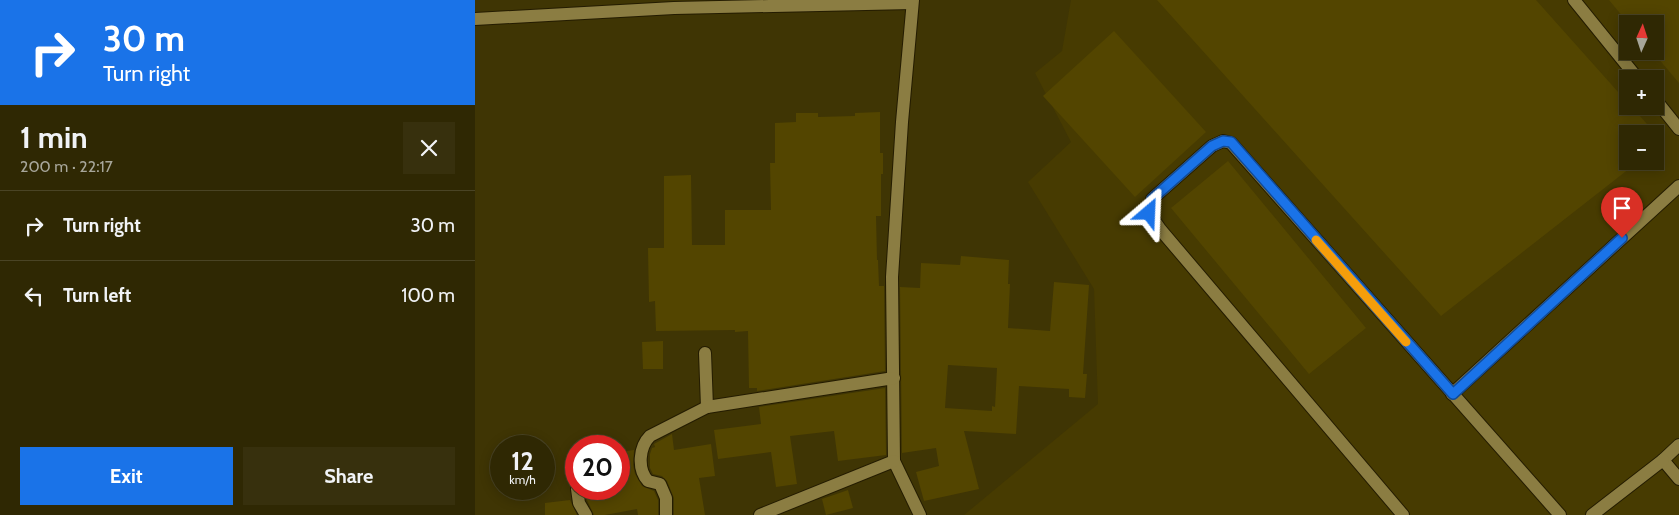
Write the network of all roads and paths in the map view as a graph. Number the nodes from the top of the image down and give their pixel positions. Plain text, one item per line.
1 (1574, 0) edge
2 (913, 1) edge
3 (475, 19) edge
4 (1631, 70) edge
5 (1664, 110) edge
6 (1679, 129) edge
7 (1679, 186) edge
8 (705, 353) dead end
9 (895, 378) junction
10 (1453, 394) junction
11 (707, 407) junction
12 (1679, 445) edge
13 (1663, 460) junction
14 (894, 461) junction
15 (1679, 479) edge
16 (579, 500) edge
17 (586, 515) edge
18 (666, 515) edge
19 (760, 515) edge
20 (920, 515) edge
21 (1403, 515) edge
22 (1559, 515) edge
23 (1592, 515) edge

1 - 4 street
2 - 3 street
2 - 9 street
5 - 6 street
7 - 10 street
8 - 11 street
9 - 11 street
9 - 14 street
10 - 21 street
10 - 22 street
11 - 18 street
12 - 13 street
13 - 15 street
13 - 23 street
14 - 19 street
14 - 20 street
16 - 17 street

